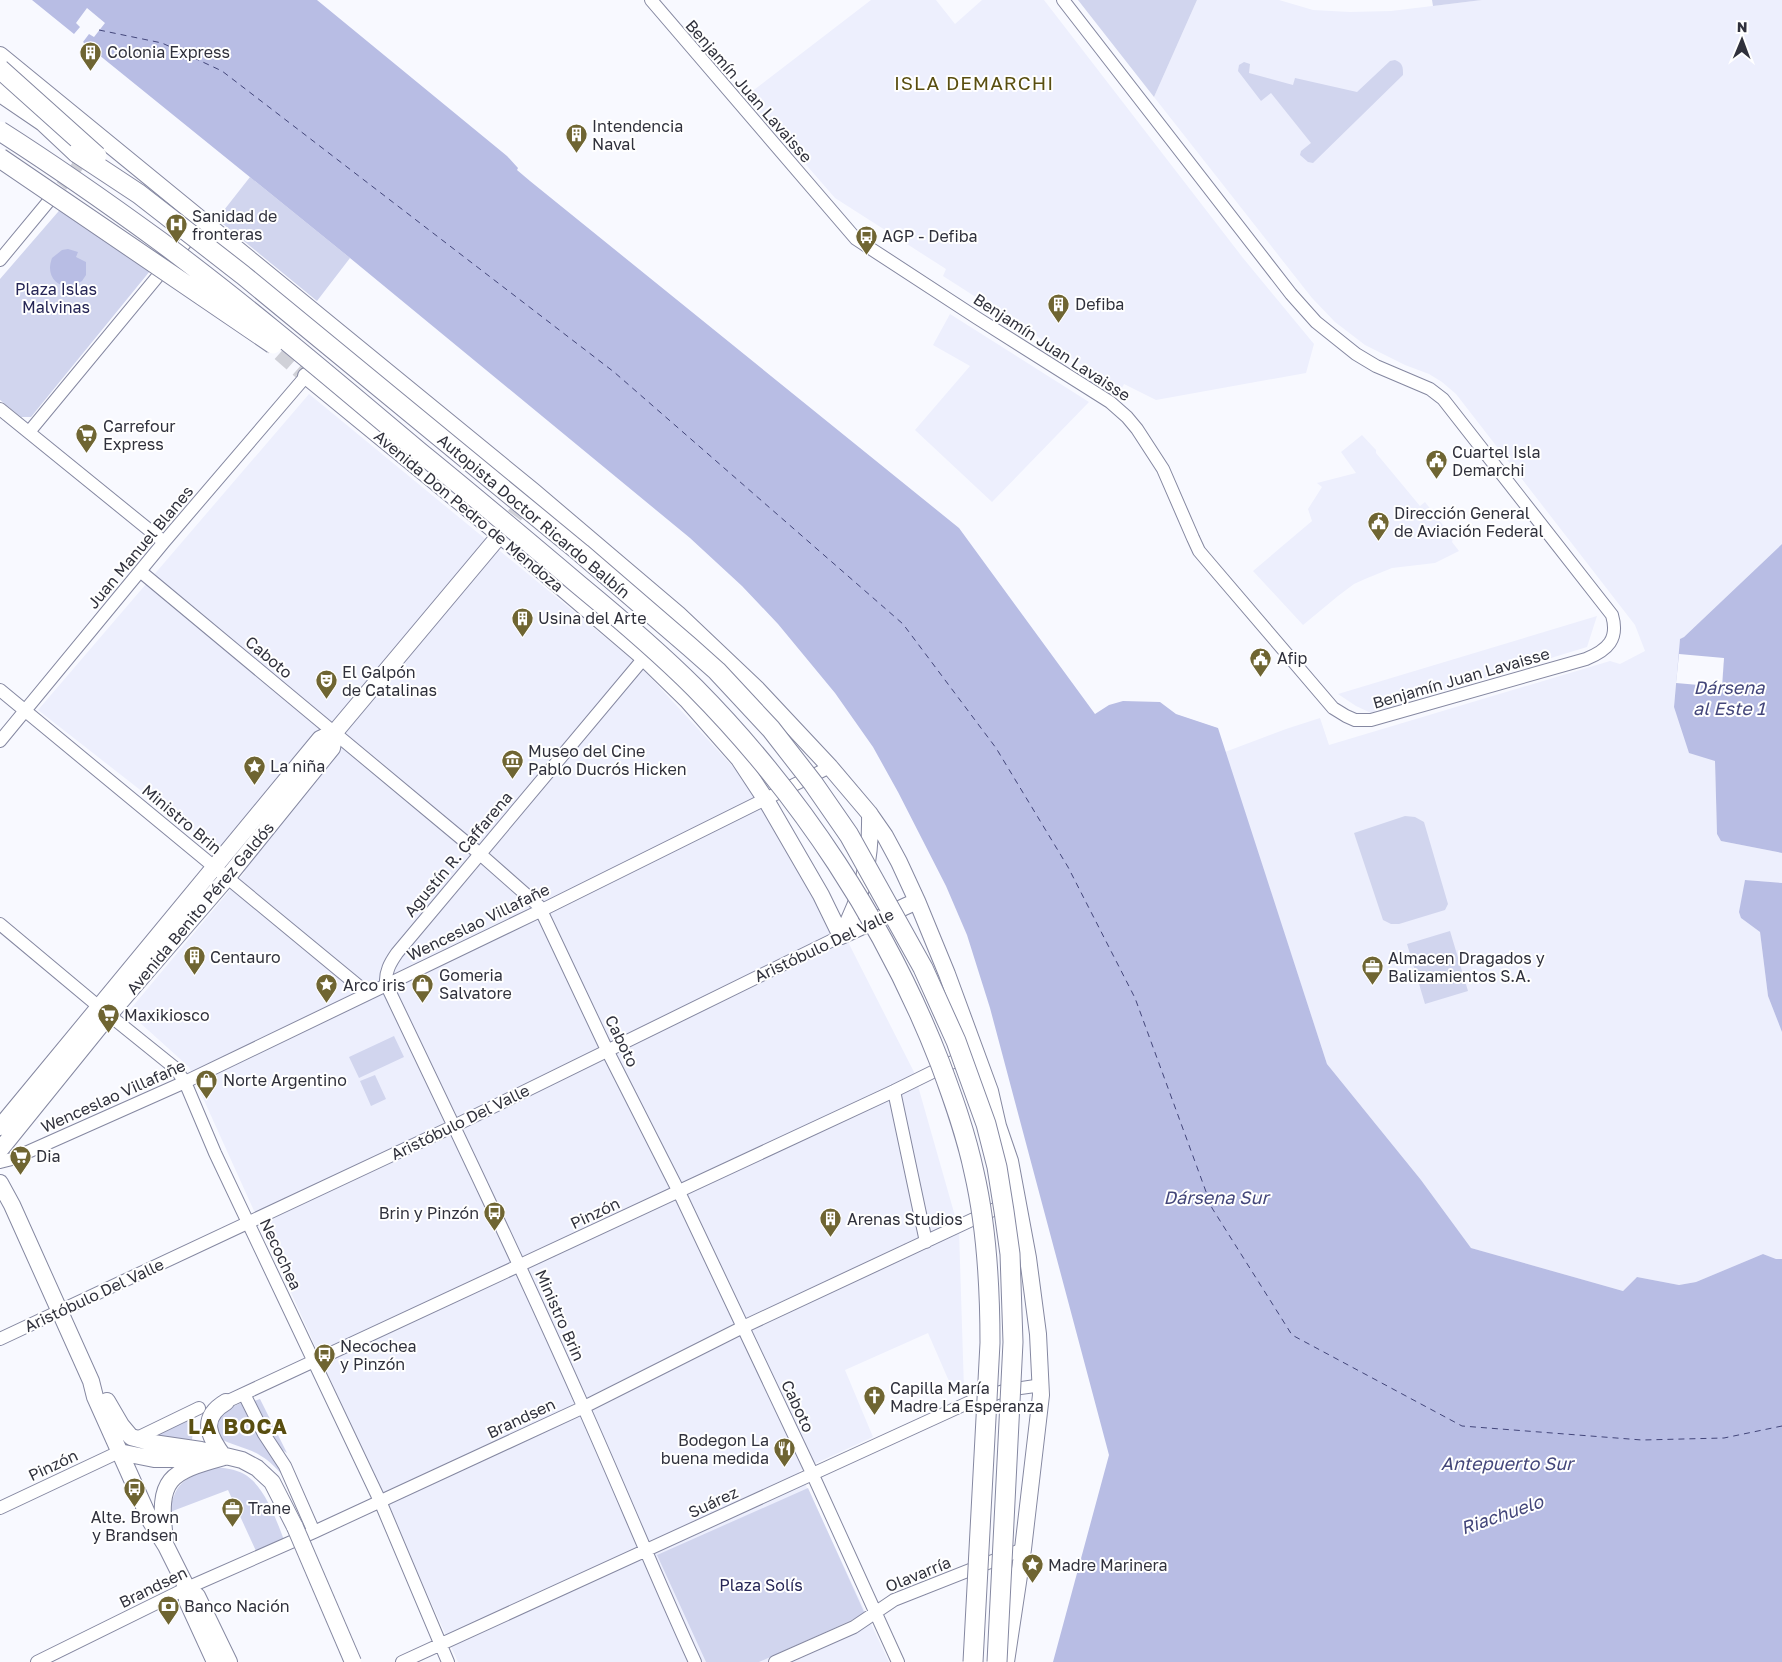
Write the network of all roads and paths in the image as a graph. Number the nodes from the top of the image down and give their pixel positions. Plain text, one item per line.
1 (651, 0) edge
2 (1063, 0) edge
3 (0, 55) edge
4 (0, 69) edge
5 (0, 92) edge
6 (0, 104) edge
7 (0, 131) edge
8 (77, 152) junction
9 (0, 158) edge
10 (139, 194) junction
11 (48, 202) tunnel mouth
12 (202, 222) junction
13 (0, 260) edge
14 (306, 376) joint
15 (0, 409) edge
16 (369, 410) junction
17 (29, 432) junction
18 (500, 535) junction
19 (164, 542) junction
20 (140, 571) junction
21 (644, 658) junction
22 (0, 690) edge
23 (25, 711) junction
24 (335, 732) junction
25 (0, 741) edge
26 (830, 767) junction
27 (766, 800) junction
28 (870, 813) junction
29 (480, 854) junction
30 (214, 867) junction
31 (227, 878) junction
32 (917, 901) junction
33 (542, 910) junction
34 (0, 924) edge
35 (841, 936) junction
36 (386, 984) junction
37 (367, 993) junction
38 (104, 1011) junction
39 (607, 1050) junction
40 (976, 1051) junction
41 (186, 1082) junction
42 (894, 1091) junction
43 (454, 1126) junction
44 (998, 1126) junction
45 (0, 1127) edge
46 (0, 1150) edge
47 (0, 1162) edge
48 (0, 1183) edge
49 (679, 1192) junction
50 (1017, 1199) junction
51 (1002, 1206) junction
52 (249, 1222) junction
53 (926, 1242) junction
54 (520, 1266) junction
55 (58, 1312) junction
56 (743, 1327) junction
57 (0, 1339) edge
58 (313, 1361) junction
59 (91, 1381) junction
60 (1042, 1385) junction
61 (1007, 1390) junction
62 (244, 1394) junction
63 (226, 1402) joint
64 (584, 1407) junction
65 (200, 1408) dead end
66 (136, 1439) junction
67 (119, 1452) junction
68 (224, 1457) junction
69 (812, 1473) junction
70 (380, 1501) junction
71 (0, 1508) edge
72 (314, 1532) junction
73 (166, 1546) junction
74 (1024, 1550) junction
75 (645, 1551) junction
76 (997, 1560) junction
77 (187, 1588) junction
78 (875, 1613) junction
79 (440, 1644) junction
80 (36, 1662) edge
81 (214, 1662) edge
82 (229, 1662) edge
83 (353, 1662) edge
84 (402, 1662) edge
85 (448, 1662) edge
86 (695, 1662) edge
87 (775, 1662) edge
88 (898, 1662) edge
89 (973, 1662) edge
90 (992, 1662) edge
91 (997, 1662) edge
92 (1006, 1662) edge

1 - 2 street, Benjamín Juan Lavaisse
3 - 12 main road
4 - 10 highway, bridge
5 - 8 highway, Autopista Doctor Ricardo Balbín
6 - 8 highway
7 - 16 highway, Autopista Doctor Ricardo Balbín, bridge
8 - 10 highway, Autopista Doctor Ricardo Balbín, bridge
9 - 16 highway, bridge
10 - 91 highway, Autopista Doctor Ricardo Balbín, bridge
11 - 13 street
12 - 17 street
12 - 26 main road
14 - 18 main road, Avenida Don Pedro de Mendoza
14 - 19 street, Juan Manuel Blanes
15 - 17 street
16 - 89 highway, Autopista Doctor Ricardo Balbín, bridge
17 - 19 street
18 - 21 main road, Avenida Don Pedro de Mendoza
18 - 24 main road, Avenida Benito Pérez Galdós
19 - 20 street, Juan Manuel Blanes
20 - 23 street, Juan Manuel Blanes
20 - 24 street, Caboto
21 - 27 main road, Avenida Don Pedro de Mendoza
21 - 29 street, Agustín R. Caffarena
22 - 23 street, Ministro Brin
23 - 25 street, Juan Manuel Blanes
23 - 30 street, Ministro Brin
24 - 29 street, Caboto
24 - 30 main road, Avenida Benito Pérez Galdós
24 - 31 main road, Avenida Benito Pérez Galdós
26 - 27 street, Wenceslao Villafañe
26 - 28 main road
27 - 33 street, Wenceslao Villafañe
27 - 35 main road, Avenida Don Pedro de Mendoza
28 - 32 main road
28 - 35 main road
29 - 33 street, Caboto
29 - 36 street, Agustín R. Caffarena
30 - 31 street, Ministro Brin
30 - 38 main road, Avenida Benito Pérez Galdós
31 - 37 street, Ministro Brin
31 - 38 main road, Avenida Benito Pérez Galdós
32 - 35 main road, Aristóbulo Del Valle
32 - 40 main road
33 - 36 street, Wenceslao Villafañe
33 - 39 street, Caboto
34 - 38 street, Necochea
35 - 39 street, Aristóbulo Del Valle
36 - 37 street, Wenceslao Villafañe
36 - 43 street, Ministro Brin
37 - 41 street, Wenceslao Villafañe
38 - 41 street, Necochea
38 - 45 main road, Avenida Benito Pérez Galdós
38 - 46 main road, Avenida Benito Pérez Galdós
39 - 43 street, Aristóbulo Del Valle
39 - 49 street, Caboto
40 - 42 street, Pinzón
40 - 44 main road
41 - 47 street, Wenceslao Villafañe
41 - 52 street, Necochea
42 - 49 street, Pinzón
42 - 53 street
43 - 52 street, Aristóbulo Del Valle
43 - 54 street, Ministro Brin
44 - 50 main road
44 - 51 main road
48 - 55 main road
49 - 54 street, Pinzón
49 - 56 street, Caboto
50 - 51 street, Brandsen
50 - 60 main road
51 - 53 street, Brandsen
51 - 61 main road
52 - 55 street, Aristóbulo Del Valle
52 - 58 street, Necochea
53 - 56 street, Brandsen
54 - 58 street, Pinzón
54 - 64 street, Ministro Brin
55 - 57 street, Aristóbulo Del Valle
55 - 59 main road
56 - 64 street, Brandsen
56 - 69 street, Caboto
58 - 62 street, Pinzón
58 - 70 street, Necochea
59 - 66 main road
59 - 67 main road
60 - 61 street, Suárez
60 - 74 main road
61 - 69 street, Suárez
61 - 76 main road
62 - 63 street, Pinzón
62 - 72 street
63 - 68 main road
64 - 70 street, Brandsen
64 - 75 street, Ministro Brin
65 - 66 street
66 - 68 main road
67 - 68 main road
67 - 71 street, Pinzón
67 - 73 main road
68 - 73 main road
68 - 83 main road, bridge
69 - 75 street, Suárez
69 - 78 street, Caboto
70 - 72 street, Brandsen
70 - 79 street, Necochea
72 - 77 street, Brandsen
73 - 77 main road
74 - 76 street, Olavarría
74 - 92 main road
75 - 79 street, Suárez
75 - 86 street, Ministro Brin
76 - 78 street, Olavarría
76 - 90 main road
77 - 80 street, Brandsen
77 - 81 main road
77 - 82 main road
78 - 87 street, Olavarría
78 - 88 street, Caboto
79 - 84 street, Suárez
79 - 85 street, Necochea

